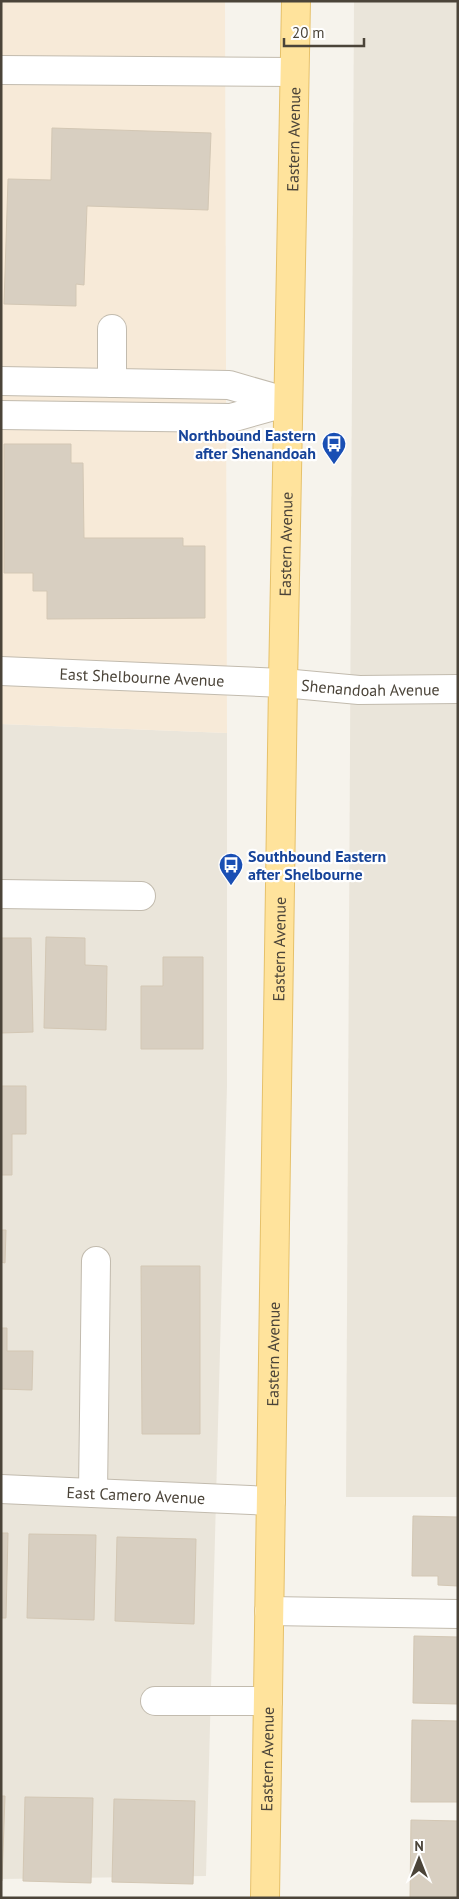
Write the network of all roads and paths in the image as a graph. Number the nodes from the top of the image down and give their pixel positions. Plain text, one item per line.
1 (296, 1) edge
2 (1, 70) edge
3 (294, 72) junction
4 (112, 330) dead end
5 (14, 382) edge
6 (112, 384) junction
7 (175, 384) junction
8 (288, 402) junction
9 (14, 415) edge
10 (174, 417) junction
11 (1, 672) edge
12 (283, 683) junction
13 (458, 689) edge
14 (1, 894) edge
15 (141, 896) dead end
16 (96, 1261) dead end
17 (1, 1490) edge
18 (93, 1493) junction
19 (271, 1501) junction
20 (269, 1611) junction
21 (458, 1614) edge
22 (155, 1701) dead end
23 (268, 1701) junction
24 (265, 1898) edge

1 - 3 main road, Eastern Avenue
2 - 3 street
3 - 8 main road, Eastern Avenue
4 - 6 street
5 - 6 street
5 - 9 street
6 - 7 street
7 - 8 street
7 - 10 street
8 - 10 street
8 - 12 main road, Eastern Avenue
9 - 10 street
11 - 12 street, East Shelbourne Avenue
12 - 13 street, Shenandoah Avenue
12 - 19 main road, Eastern Avenue
14 - 15 street
16 - 18 street
17 - 18 street, East Camero Avenue
18 - 19 street, East Camero Avenue
19 - 20 main road, Eastern Avenue
20 - 21 street
20 - 23 main road, Eastern Avenue
22 - 23 street
23 - 24 main road, Eastern Avenue

